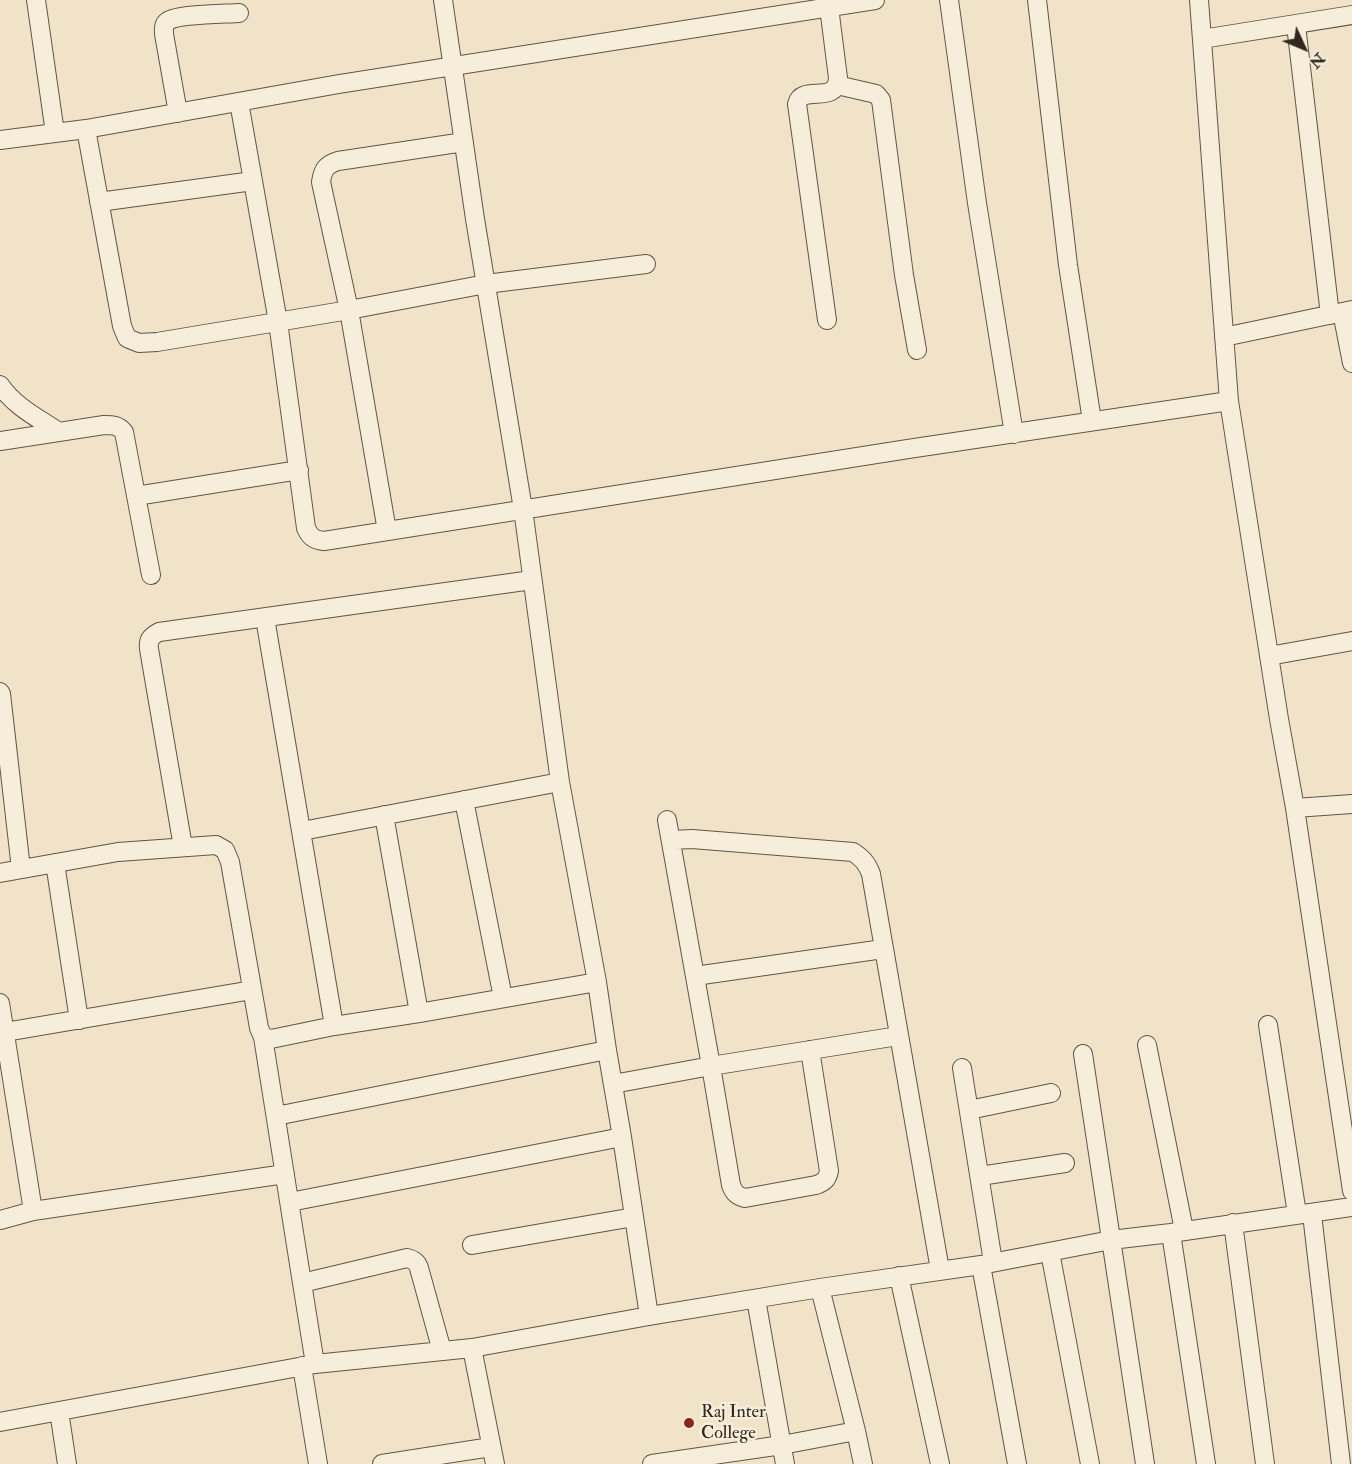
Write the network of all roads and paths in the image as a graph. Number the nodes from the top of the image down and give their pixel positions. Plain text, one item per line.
1 (36, 0) edge
2 (443, 0) edge
3 (875, 0) edge
4 (949, 0) edge
5 (1037, 0) edge
6 (1199, 0) edge
7 (829, 7) junction
8 (239, 13) dead end
9 (1352, 15) edge
10 (1296, 25) junction
11 (1202, 39) junction
12 (452, 66) junction
13 (837, 85) junction
14 (240, 102) junction
15 (178, 113) junction
16 (86, 129) junction
17 (55, 133) junction
18 (0, 140) edge
19 (464, 142) junction
20 (253, 181) junction
21 (99, 202) junction
22 (646, 264) dead end
23 (486, 284) junction
24 (349, 310) junction
25 (1341, 312) edge
26 (827, 320) dead end
27 (278, 322) junction
28 (1224, 337) junction
29 (917, 351) dead end
30 (1352, 363) edge
31 (0, 385) edge
32 (1229, 401) junction
33 (1092, 421) junction
34 (59, 432) junction
35 (1014, 434) junction
36 (0, 441) edge
37 (299, 470) junction
38 (136, 496) junction
39 (523, 509) junction
40 (387, 531) junction
41 (151, 575) dead end
42 (532, 580) junction
43 (265, 618) junction
44 (1352, 641) edge
45 (1269, 656) junction
46 (0, 692) edge
47 (560, 783) junction
48 (464, 800) junction
49 (1352, 804) edge
50 (1295, 808) junction
51 (384, 815) junction
52 (667, 820) dead end
53 (302, 831) junction
54 (671, 840) junction
55 (183, 847) junction
56 (55, 863) junction
57 (21, 869) junction
58 (0, 873) edge
59 (883, 949) junction
60 (695, 976) junction
61 (597, 982) junction
62 (252, 990) junction
63 (503, 998) junction
64 (0, 1003) edge
65 (419, 1013) junction
66 (79, 1020) junction
67 (1268, 1025) dead end
68 (334, 1026) junction
69 (2, 1033) edge
70 (898, 1036) junction
71 (263, 1037) junction
72 (1147, 1045) dead end
73 (607, 1050) junction
74 (810, 1050) junction
75 (1083, 1054) dead end
76 (711, 1066) junction
77 (962, 1068) dead end
78 (613, 1084) junction
79 (1051, 1093) dead end
80 (969, 1110) junction
81 (276, 1116) junction
82 (622, 1137) junction
83 (1065, 1162) dead end
84 (285, 1174) junction
85 (980, 1176) junction
86 (1352, 1191) edge
87 (290, 1202) junction
88 (1352, 1207) edge
89 (33, 1211) junction
90 (1305, 1214) junction
91 (634, 1216) junction
92 (0, 1220) edge
93 (1233, 1223) junction
94 (1177, 1232) junction
95 (1110, 1240) junction
96 (472, 1245) dead end
97 (1050, 1252) junction
98 (987, 1263) junction
99 (940, 1270) junction
100 (899, 1276) junction
101 (302, 1283) junction
102 (820, 1288) junction
103 (756, 1299) junction
104 (649, 1316) junction
105 (472, 1348) junction
106 (442, 1351) junction
107 (308, 1365) junction
108 (59, 1411) junction
109 (0, 1422) edge
110 (856, 1431) junction
111 (782, 1445) junction
112 (493, 1456) edge
113 (67, 1464) edge
114 (318, 1464) edge
115 (382, 1464) edge
116 (652, 1464) edge
117 (785, 1464) edge
118 (863, 1464) edge
119 (940, 1464) edge
120 (1017, 1464) edge
121 (1090, 1464) edge
122 (1145, 1464) edge
123 (1206, 1464) edge
124 (1265, 1464) edge
125 (1341, 1464) edge

1 - 17 street
2 - 12 street
3 - 7 street
4 - 35 street
5 - 33 street
6 - 11 street
7 - 12 street
7 - 13 street
8 - 15 street
9 - 10 street
10 - 11 street
10 - 25 street
11 - 28 street
12 - 14 street
12 - 19 street
13 - 26 street
13 - 29 street
14 - 15 street
14 - 20 street
15 - 16 street
16 - 17 street
16 - 21 street
17 - 18 street
19 - 23 street
19 - 24 street
20 - 21 street
20 - 27 street
21 - 27 street
22 - 23 street
23 - 24 street
23 - 39 street
24 - 27 street
24 - 40 street
25 - 28 street
25 - 30 street
27 - 37 street
28 - 32 street
31 - 34 street
32 - 33 street
32 - 45 street
33 - 35 street
34 - 36 street
34 - 38 street
35 - 39 street
37 - 38 street
37 - 40 street
38 - 41 street
39 - 40 street
39 - 42 street
42 - 43 street
42 - 47 street
43 - 53 street
43 - 55 street
44 - 45 street
45 - 50 street
46 - 57 street
47 - 48 street
47 - 61 street
48 - 51 street
48 - 63 street
49 - 50 street
50 - 86 street
51 - 53 street
51 - 65 street
52 - 54 street
53 - 68 street
54 - 59 street
54 - 60 street
55 - 56 street
55 - 62 street
56 - 57 street
56 - 66 street
57 - 58 street
59 - 60 street
59 - 70 street
60 - 76 street
61 - 63 street
61 - 73 street
62 - 66 street
62 - 71 street
63 - 65 street
64 - 69 street
65 - 68 street
66 - 69 street
67 - 90 street
68 - 71 street
69 - 89 street
70 - 74 street
70 - 99 street
71 - 81 street
72 - 94 street
73 - 78 street
73 - 81 street
74 - 76 street
74 - 76 street
75 - 95 street
76 - 78 street
77 - 80 street
78 - 82 street
79 - 80 street
80 - 85 street
81 - 84 street
82 - 87 street
82 - 91 street
83 - 85 street
84 - 87 street
84 - 89 street
85 - 98 street
87 - 101 street
88 - 90 street
89 - 92 street
90 - 93 street
90 - 125 street
91 - 96 street
91 - 104 street
93 - 94 street
93 - 124 street
94 - 95 street
94 - 123 street
95 - 97 street
95 - 122 street
97 - 98 street
97 - 121 street
98 - 99 street
98 - 120 street
99 - 100 street
100 - 102 street
100 - 119 street
101 - 106 street
101 - 107 street
102 - 103 street
102 - 110 street
103 - 104 street
103 - 111 street
104 - 105 street
105 - 106 street
105 - 112 street
106 - 107 street
107 - 108 street
107 - 114 street
108 - 109 street
108 - 113 street
110 - 111 street
110 - 118 street
111 - 116 street
111 - 117 street
112 - 115 street

